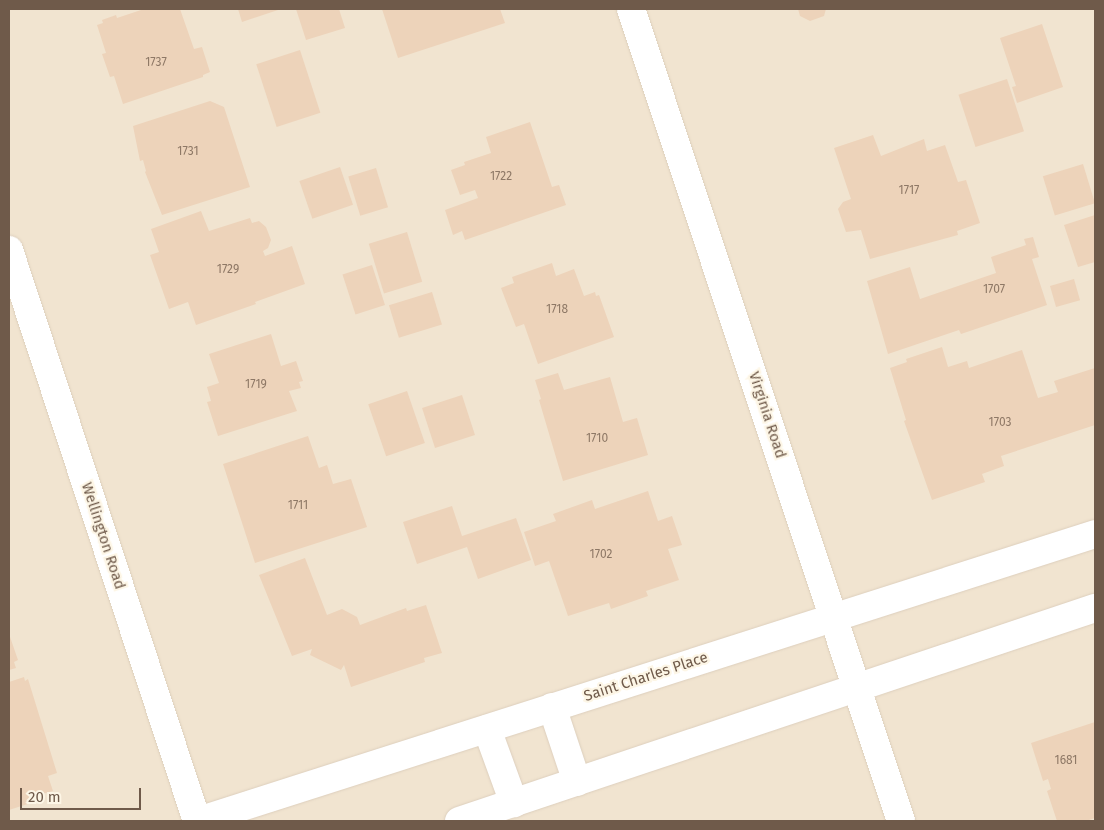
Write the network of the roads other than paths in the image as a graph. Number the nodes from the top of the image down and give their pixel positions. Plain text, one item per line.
1 (631, 9) edge
2 (9, 250) edge
3 (1095, 534) edge
4 (1095, 608) edge
5 (834, 616) junction
6 (856, 688) junction
7 (552, 707) junction
8 (487, 729) junction
9 (577, 782) junction
10 (514, 803) junction
11 (198, 821) edge
12 (459, 821) edge
13 (901, 821) edge

1 - 5 street, Virginia Road
2 - 11 street, Wellington Road
3 - 5 street, Saint Charles Place
4 - 6 street
5 - 6 street, Virginia Road
5 - 7 street, Saint Charles Place
6 - 9 street
6 - 13 street, Virginia Road
7 - 8 street, Saint Charles Place
7 - 9 street
8 - 10 street
8 - 11 street, Saint Charles Place
9 - 10 street
10 - 12 street

